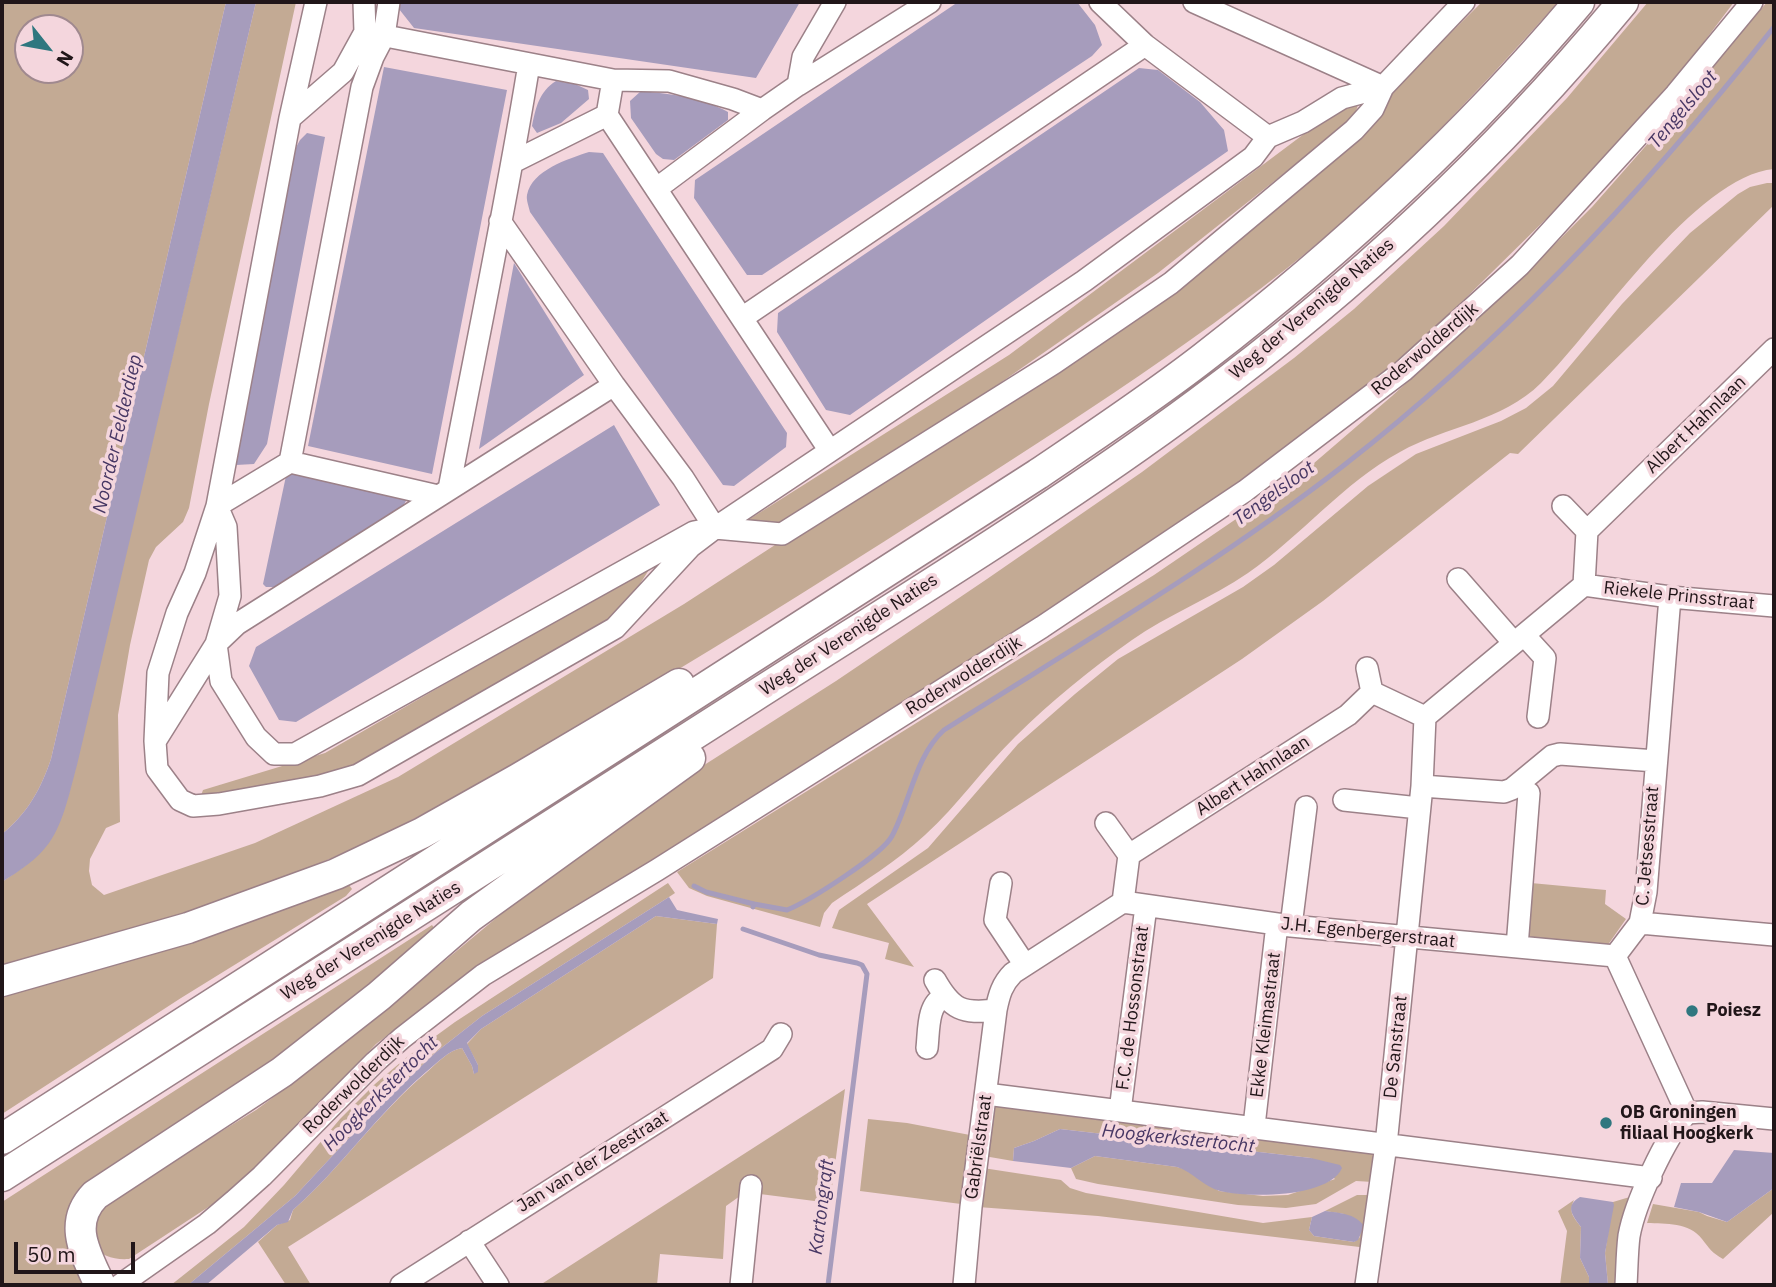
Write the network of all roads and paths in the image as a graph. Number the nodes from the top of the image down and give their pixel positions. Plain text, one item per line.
1 (316, 2) edge
2 (364, 2) edge
3 (389, 2) edge
4 (835, 2) edge
5 (930, 2) edge
6 (1100, 2) edge
7 (1194, 2) edge
8 (1465, 2) edge
9 (1579, 2) edge
10 (1623, 2) edge
11 (1752, 2) edge
12 (375, 34) junction
13 (1144, 45) junction
14 (529, 64) junction
15 (613, 80) junction
16 (798, 85) junction
17 (1383, 87) junction
18 (762, 110) junction
19 (607, 115) junction
20 (290, 118) junction
21 (1268, 137) junction
22 (513, 162) junction
23 (656, 189) junction
24 (500, 221) junction
25 (743, 318) junction
26 (1774, 349) edge
27 (614, 386) junction
28 (830, 450) junction
29 (290, 461) junction
30 (444, 493) junction
31 (217, 506) junction
32 (1563, 506) dead end
33 (715, 528) junction
34 (1587, 531) junction
35 (897, 565) junction
36 (1458, 579) dead end
37 (1584, 585) junction
38 (1670, 597) junction
39 (1774, 606) edge
40 (857, 630) junction
41 (1519, 639) junction
42 (216, 644) junction
43 (1367, 668) dead end
44 (1372, 692) junction
45 (1425, 717) junction
46 (1538, 717) dead end
47 (155, 741) junction
48 (1656, 761) junction
49 (1422, 786) junction
50 (1529, 793) dead end
51 (1344, 800) dead end
52 (1306, 807) dead end
53 (1419, 808) junction
54 (1106, 824) dead end
55 (1129, 855) junction
56 (1001, 883) dead end
57 (1122, 902) junction
58 (1146, 906) junction
59 (1640, 922) junction
60 (1284, 925) junction
61 (1774, 935) edge
62 (1406, 938) junction
63 (1517, 947) junction
64 (1615, 956) junction
65 (1026, 965) junction
66 (2, 981) edge
67 (996, 1010) junction
68 (781, 1034) dead end
69 (927, 1048) dead end
70 (986, 1094) junction
71 (1120, 1111) junction
72 (1687, 1114) junction
73 (1774, 1119) edge
74 (1254, 1126) junction
75 (2, 1139) edge
76 (1386, 1145) junction
77 (2, 1176) edge
78 (1651, 1178) junction
79 (751, 1186) dead end
80 (469, 1241) junction
81 (100, 1285) edge
82 (120, 1285) edge
83 (401, 1285) edge
84 (498, 1285) edge
85 (741, 1285) edge
86 (964, 1285) edge
87 (1366, 1285) edge
88 (1626, 1285) edge

1 - 20 street
2 - 12 street
3 - 12 street
4 - 16 street
5 - 16 street
6 - 13 street
7 - 17 street
8 - 17 street
9 - 35 highway, Weg der Verenigde Naties
10 - 40 highway, Weg der Verenigde Naties
11 - 82 street, Roderwolderdijk
12 - 14 street
12 - 20 street
12 - 29 street
13 - 21 street
13 - 25 street
14 - 15 street
14 - 22 street
15 - 18 street
15 - 19 street
16 - 18 street
17 - 21 street
17 - 33 street
18 - 23 street
19 - 22 street
19 - 23 street
20 - 31 street
21 - 28 street
22 - 24 street
23 - 25 street
24 - 27 street
24 - 30 street
25 - 28 street
26 - 34 street, Albert Hahnlaan
27 - 30 street
27 - 33 street
28 - 33 street
29 - 30 street
29 - 31 street
30 - 42 street
31 - 42 street
31 - 47 street
32 - 34 street
33 - 42 street
33 - 47 street
34 - 37 street
35 - 66 highway
35 - 75 highway, Weg der Verenigde Naties
36 - 41 street
37 - 38 street, Riekele Prinsstraat
37 - 41 street
38 - 39 street, Riekele Prinsstraat
38 - 48 street, C. Jetsesstraat
40 - 77 highway, Weg der Verenigde Naties
40 - 81 highway
41 - 45 street
41 - 46 street
42 - 47 street
43 - 44 street
44 - 45 street
44 - 55 street, Albert Hahnlaan
45 - 49 street, De Sanstraat
48 - 49 street
48 - 59 street, C. Jetsesstraat
49 - 53 street, De Sanstraat
50 - 63 street
51 - 53 street
52 - 60 street, Ekke Kleimastraat
53 - 62 street, De Sanstraat
54 - 55 street
55 - 57 street
56 - 65 street
57 - 58 street, J.H. Egenbergerstraat
57 - 65 street
58 - 60 street, J.H. Egenbergerstraat
58 - 71 street, F.C. de Hossonstraat
59 - 61 street
59 - 64 street, C. Jetsesstraat
60 - 62 street, J.H. Egenbergerstraat
60 - 74 street, Ekke Kleimastraat
62 - 63 street, J.H. Egenbergerstraat
62 - 76 street, De Sanstraat
63 - 64 street, J.H. Egenbergerstraat
64 - 72 street
65 - 67 street
67 - 69 street
67 - 70 street, Gabriëlstraat
68 - 80 street, Jan van der Zeestraat
70 - 71 street
70 - 86 street, Gabriëlstraat
71 - 74 street
72 - 73 street
72 - 78 street
74 - 76 street
76 - 78 street
76 - 87 street, De Sanstraat
78 - 88 street
79 - 85 street
80 - 83 street, Jan van der Zeestraat
80 - 84 street

